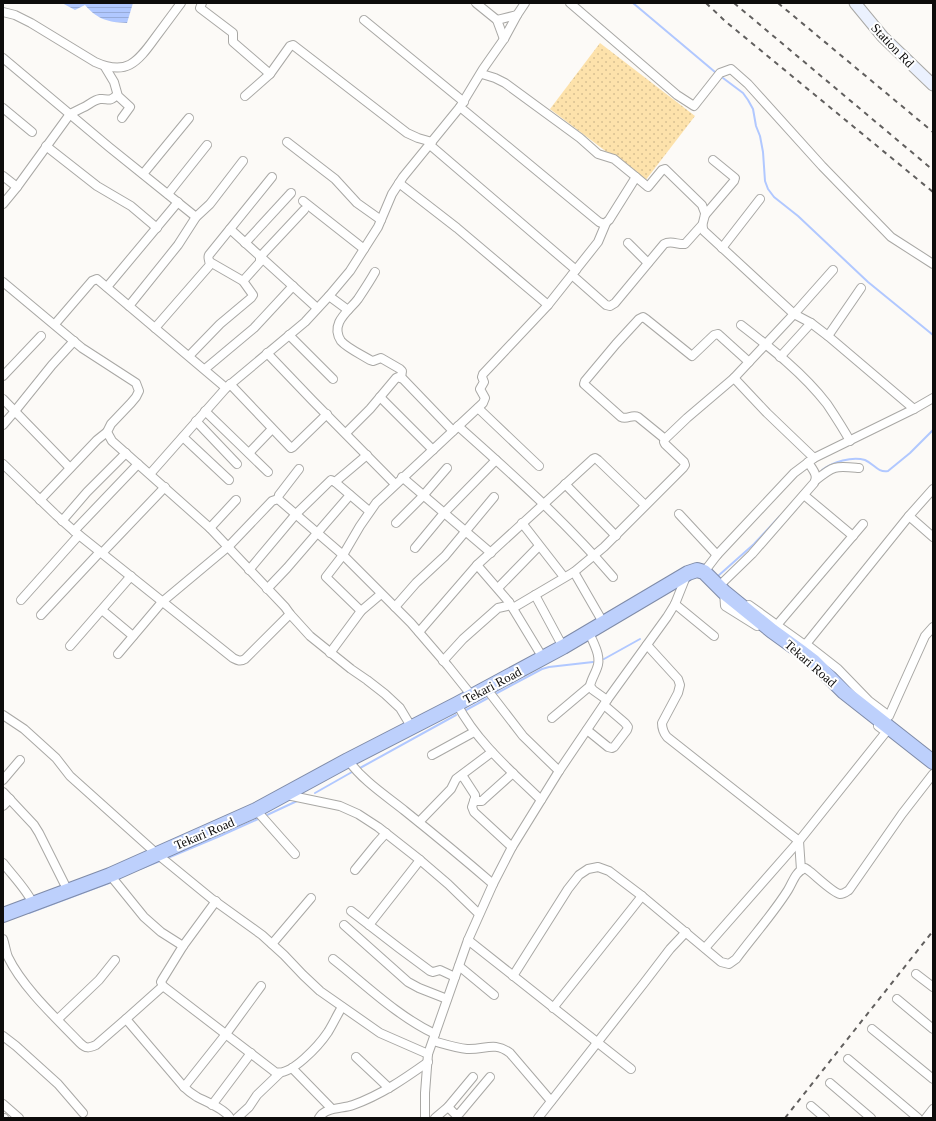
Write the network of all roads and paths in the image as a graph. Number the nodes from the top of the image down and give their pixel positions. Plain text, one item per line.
1 (181, 3) edge
2 (202, 3) edge
3 (476, 3) edge
4 (525, 3) edge
5 (570, 3) edge
6 (855, 3) edge
7 (3, 12) edge
8 (517, 15) junction
9 (364, 20) dead end
10 (497, 20) junction
11 (504, 39) junction
12 (3, 58) edge
13 (105, 66) junction
14 (270, 74) junction
15 (482, 74) junction
16 (933, 85) edge
17 (118, 94) junction
18 (245, 96) dead end
19 (462, 105) junction
20 (3, 108) edge
21 (70, 114) junction
22 (122, 118) dead end
23 (189, 118) dead end
24 (32, 132) dead end
25 (287, 142) dead end
26 (431, 144) junction
27 (207, 145) dead end
28 (46, 146) junction
29 (714, 160) dead end
30 (243, 161) dead end
31 (144, 174) junction
32 (3, 176) edge
33 (272, 177) dead end
34 (636, 177) junction
35 (399, 183) junction
36 (17, 187) junction
37 (291, 193) dead end
38 (168, 194) junction
39 (760, 199) dead end
40 (303, 201) dead end
41 (178, 202) junction
42 (3, 204) edge
43 (304, 210) dead end
44 (705, 215) junction
45 (196, 217) junction
46 (381, 220) junction
47 (606, 223) junction
48 (702, 225) junction
49 (157, 228) junction
50 (230, 228) junction
51 (245, 243) junction
52 (628, 243) dead end
53 (722, 248) junction
54 (364, 249) junction
55 (260, 257) junction
56 (210, 262) junction
57 (648, 263) junction
58 (933, 264) edge
59 (833, 270) dead end
60 (375, 272) dead end
61 (574, 272) junction
62 (243, 281) junction
63 (3, 282) edge
64 (293, 286) junction
65 (107, 288) junction
66 (861, 288) dead end
67 (329, 296) junction
68 (548, 305) junction
69 (129, 306) junction
70 (317, 308) junction
71 (348, 310) junction
72 (794, 314) junction
73 (811, 323) junction
74 (55, 324) junction
75 (741, 325) dead end
76 (155, 328) junction
77 (289, 335) junction
78 (41, 336) dead end
79 (828, 336) junction
80 (74, 341) junction
81 (766, 344) junction
82 (267, 353) junction
83 (189, 356) junction
84 (780, 357) junction
85 (749, 362) junction
86 (205, 369) junction
87 (3, 376) edge
88 (401, 378) junction
89 (734, 378) junction
90 (333, 379) dead end
91 (228, 386) junction
92 (380, 397) junction
93 (933, 398) edge
94 (3, 399) edge
95 (478, 408) junction
96 (914, 409) junction
97 (205, 411) junction
98 (15, 412) junction
99 (327, 414) junction
100 (196, 421) junction
101 (3, 425) edge
102 (456, 428) junction
103 (272, 429) junction
104 (107, 432) junction
105 (346, 433) junction
106 (183, 437) junction
107 (665, 439) junction
108 (850, 441) junction
109 (433, 450) junction
110 (126, 453) junction
111 (249, 453) junction
112 (367, 455) junction
113 (496, 460) junction
114 (811, 460) junction
115 (3, 464) edge
116 (138, 464) junction
117 (237, 464) dead end
118 (539, 466) dead end
119 (70, 468) junction
120 (448, 468) dead end
121 (859, 468) dead end
122 (298, 469) dead end
123 (268, 472) dead end
124 (150, 474) junction
125 (402, 477) junction
126 (229, 480) dead end
127 (816, 480) junction
128 (335, 482) junction
129 (396, 484) junction
130 (565, 484) junction
131 (165, 488) junction
132 (933, 489) edge
133 (350, 495) junction
134 (423, 495) junction
135 (804, 495) junction
136 (494, 497) dead end
137 (278, 499) junction
138 (40, 500) junction
139 (236, 500) dead end
140 (544, 504) junction
141 (645, 505) junction
142 (369, 511) junction
143 (444, 513) junction
144 (296, 514) junction
145 (679, 514) dead end
146 (909, 516) junction
147 (62, 521) junction
148 (396, 523) dead end
149 (522, 523) junction
150 (863, 524) dead end
151 (210, 528) junction
152 (465, 531) junction
153 (317, 532) junction
154 (77, 533) junction
155 (616, 536) junction
156 (853, 536) junction
157 (933, 537) edge
158 (539, 546) junction
159 (227, 547) junction
160 (415, 548) dead end
161 (102, 553) junction
162 (491, 553) junction
163 (343, 555) junction
164 (595, 555) junction
165 (717, 555) junction
166 (477, 565) junction
167 (249, 570) junction
168 (574, 572) junction
169 (704, 572) junction
170 (688, 573) junction
171 (131, 576) junction
172 (613, 577) dead end
173 (564, 578) junction
174 (498, 588) junction
175 (267, 589) junction
176 (721, 590) junction
177 (382, 594) junction
178 (535, 595) junction
179 (21, 600) dead end
180 (162, 602) junction
181 (675, 604) junction
182 (511, 605) junction
183 (395, 607) junction
184 (102, 610) junction
185 (362, 611) junction
186 (290, 614) junction
187 (41, 615) dead end
188 (604, 624) junction
189 (777, 625) junction
190 (933, 627) edge
191 (419, 632) junction
192 (589, 632) junction
193 (133, 636) junction
194 (714, 636) dead end
195 (651, 640) junction
196 (806, 644) junction
197 (70, 646) dead end
198 (563, 647) junction
199 (330, 653) junction
200 (118, 654) dead end
201 (543, 658) junction
202 (443, 661) junction
203 (590, 686) junction
204 (486, 688) junction
205 (472, 696) junction
206 (605, 703) junction
207 (457, 704) junction
208 (3, 715) edge
209 (552, 718) dead end
210 (412, 728) junction
211 (587, 730) junction
212 (474, 732) junction
213 (492, 752) junction
214 (432, 755) dead end
215 (20, 760) dead end
216 (348, 760) junction
217 (933, 762) edge
218 (559, 772) junction
219 (512, 773) junction
220 (933, 774) edge
221 (462, 775) junction
222 (3, 780) edge
223 (3, 792) edge
224 (286, 794) junction
225 (10, 799) junction
226 (474, 800) junction
227 (541, 800) junction
228 (3, 806) edge
229 (256, 810) junction
230 (419, 822) junction
231 (386, 833) junction
232 (799, 841) junction
233 (512, 847) junction
234 (157, 854) junction
235 (295, 854) dead end
236 (420, 860) junction
237 (3, 863) edge
238 (356, 870) dead end
239 (801, 870) junction
240 (110, 875) junction
241 (493, 884) junction
242 (68, 891) junction
243 (642, 896) junction
244 (311, 898) dead end
245 (216, 901) junction
246 (33, 904) junction
247 (352, 911) dead end
248 (479, 914) junction
249 (3, 915) edge
250 (369, 924) junction
251 (344, 925) dead end
252 (686, 932) junction
253 (3, 939) edge
254 (468, 940) junction
255 (272, 944) junction
256 (183, 946) junction
257 (705, 948) junction
258 (333, 959) dead end
259 (115, 960) dead end
260 (458, 966) junction
261 (916, 974) dead end
262 (513, 976) junction
263 (455, 977) junction
264 (163, 986) junction
265 (261, 986) dead end
266 (933, 987) edge
267 (494, 995) dead end
268 (447, 999) junction
269 (897, 1000) dead end
270 (342, 1007) junction
271 (553, 1008) junction
272 (58, 1019) junction
273 (126, 1019) junction
274 (872, 1029) dead end
275 (933, 1029) edge
276 (226, 1034) junction
277 (3, 1036) edge
278 (434, 1037) junction
279 (598, 1042) junction
280 (251, 1053) junction
281 (356, 1057) dead end
282 (428, 1058) junction
283 (848, 1059) dead end
284 (292, 1068) junction
285 (631, 1069) dead end
286 (280, 1073) junction
287 (473, 1077) dead end
288 (490, 1077) dead end
289 (933, 1079) edge
290 (830, 1083) dead end
291 (184, 1087) junction
292 (389, 1088) junction
293 (552, 1101) junction
294 (3, 1104) edge
295 (212, 1105) junction
296 (811, 1106) dead end
297 (448, 1107) junction
298 (332, 1109) junction
299 (933, 1109) edge
300 (83, 1113) dead end
301 (438, 1117) edge
302 (19, 1118) edge
303 (230, 1118) edge
304 (237, 1118) edge
305 (320, 1118) edge
306 (425, 1118) edge
307 (538, 1118) edge
308 (824, 1118) edge
309 (871, 1118) edge
310 (918, 1118) edge
311 (926, 1118) edge

1 - 13 street
2 - 14 street
3 - 10 street
4 - 8 street
5 - 58 street
6 - 16 street, Station Rd
7 - 13 street
8 - 10 street
8 - 11 street
9 - 19 street
10 - 11 street
11 - 15 street
12 - 21 street
13 - 17 street
14 - 18 street
14 - 26 street
15 - 19 street
15 - 34 street
17 - 21 street
17 - 22 street
19 - 26 street
19 - 47 street
20 - 24 street
21 - 28 street
21 - 31 street
23 - 31 street
25 - 46 street
26 - 35 street
26 - 61 street
27 - 38 street
28 - 36 street
28 - 49 street
29 - 44 street
30 - 45 street
31 - 38 street
32 - 36 street
33 - 50 street
34 - 44 street
34 - 47 street
35 - 46 street
35 - 68 street
36 - 42 street
37 - 51 street
38 - 41 street
39 - 53 street
40 - 54 street
41 - 45 street
41 - 49 street
43 - 55 street
44 - 48 street
45 - 69 street
46 - 54 street
47 - 61 street
48 - 53 street
48 - 57 street
49 - 65 street
50 - 51 street
50 - 56 street
51 - 55 street
52 - 57 street
53 - 72 street
54 - 67 street
55 - 62 street
55 - 64 street
56 - 62 street
56 - 76 street
57 - 61 street
59 - 72 street
60 - 71 street
61 - 68 street
62 - 83 street
63 - 74 street
64 - 70 street
64 - 86 street
65 - 69 street
65 - 74 street
66 - 79 street
67 - 70 street
67 - 71 street
68 - 95 street
69 - 76 street
70 - 77 street
71 - 88 street
72 - 73 street
72 - 81 street
73 - 79 street
73 - 84 street
74 - 80 street
75 - 81 street
76 - 83 street
77 - 82 street
77 - 90 street
78 - 87 street
79 - 96 street
80 - 98 street
80 - 104 street
81 - 84 street
81 - 85 street
82 - 91 street
82 - 99 street
83 - 86 street
84 - 108 street
85 - 89 street
85 - 107 street
86 - 91 street
88 - 92 street
88 - 102 street
89 - 107 street
89 - 114 street
91 - 97 street
91 - 103 street
92 - 105 street
92 - 109 street
93 - 96 street
94 - 98 street
95 - 102 street
95 - 118 street
96 - 108 street
97 - 100 street
97 - 111 street
98 - 101 street
98 - 119 street
99 - 103 street
99 - 105 street
100 - 106 street
100 - 117 street
102 - 109 street
102 - 113 street
103 - 111 street
104 - 110 street
104 - 119 street
105 - 112 street
106 - 124 street
106 - 126 street
107 - 141 street
108 - 114 street
109 - 125 street
110 - 116 street
110 - 147 street
111 - 123 street
112 - 128 street
112 - 129 street
113 - 140 street
113 - 143 street
114 - 127 street
114 - 165 street
115 - 138 street
116 - 124 street
116 - 154 street
119 - 138 street
120 - 134 street
121 - 127 street
122 - 137 street
124 - 131 street
125 - 129 street
125 - 134 street
127 - 135 street
128 - 133 street
128 - 144 street
129 - 142 street
130 - 140 street
130 - 141 street
130 - 155 street
131 - 151 street
131 - 161 street
132 - 146 street
133 - 142 street
133 - 153 street
134 - 143 street
134 - 148 street
135 - 156 street
135 - 176 street
136 - 152 street
137 - 144 street
137 - 159 street
138 - 147 street
139 - 151 street
140 - 149 street
140 - 164 street
141 - 155 street
142 - 163 street
143 - 152 street
143 - 160 street
144 - 153 street
144 - 167 street
145 - 165 street
146 - 157 street
146 - 196 street
147 - 154 street
149 - 158 street
149 - 162 street
150 - 156 street
151 - 159 street
152 - 162 street
152 - 183 street
153 - 163 street
153 - 175 street
154 - 161 street
154 - 179 street
155 - 164 street
156 - 189 street
158 - 173 street
158 - 174 street
159 - 167 street
159 - 180 street
161 - 171 street
161 - 187 street
162 - 166 street
163 - 177 street
163 - 185 street
164 - 168 street
164 - 172 street
165 - 169 street
166 - 174 street
166 - 191 street
167 - 175 street
168 - 173 street
168 - 188 street
169 - 170 highway, Tekari Road
169 - 176 highway, Tekari Road
170 - 181 street
170 - 188 highway, Tekari Road
171 - 180 street
171 - 184 street
173 - 178 street
174 - 182 street
175 - 186 street
176 - 189 street
176 - 217 highway, Tekari Road
176 - 232 street
177 - 183 street
177 - 185 street
178 - 182 street
178 - 198 street
180 - 186 street
180 - 193 street
181 - 194 street
181 - 195 street
182 - 201 street
182 - 202 street
183 - 191 street
184 - 193 street
184 - 197 street
185 - 199 street
186 - 199 street
188 - 192 highway, Tekari Road
189 - 196 street
190 - 196 street
191 - 202 street
192 - 198 highway, Tekari Road
192 - 203 street
193 - 200 street
195 - 206 street
195 - 232 street
198 - 201 highway, Tekari Road
199 - 210 street
201 - 204 highway, Tekari Road
202 - 205 street
203 - 206 street
203 - 209 street
204 - 205 highway, Tekari Road
204 - 218 street
205 - 207 highway, Tekari Road
206 - 211 street
206 - 211 street
207 - 210 highway, Tekari Road
207 - 212 street
208 - 234 street
210 - 216 highway, Tekari Road
211 - 218 street
212 - 213 street
212 - 214 street
213 - 219 street
213 - 221 street
215 - 222 street
216 - 224 highway, Tekari Road
216 - 230 street
218 - 227 street
219 - 226 street
219 - 227 street
220 - 239 street
221 - 226 street
221 - 230 street
223 - 225 street
224 - 229 highway, Tekari Road
224 - 231 street
225 - 228 street
225 - 242 street
226 - 233 street
227 - 233 street
229 - 234 highway, Tekari Road
229 - 235 street
230 - 241 street
231 - 236 street
231 - 238 street
232 - 239 street
232 - 257 street
233 - 241 street
234 - 240 highway, Tekari Road
234 - 245 street
236 - 248 street
236 - 250 street
237 - 246 street
239 - 257 street
240 - 242 highway, Tekari Road
240 - 256 street
241 - 248 street
242 - 246 highway, Tekari Road
243 - 252 street
243 - 262 street
243 - 271 street
244 - 255 street
245 - 255 street
245 - 256 street
246 - 249 highway, Tekari Road
247 - 250 street
248 - 254 street
250 - 263 street
251 - 268 street
252 - 257 street
252 - 279 street
253 - 272 street
254 - 260 street
254 - 262 street
255 - 270 street
256 - 264 street
258 - 278 street
259 - 272 street
260 - 263 street
260 - 267 street
261 - 266 street
262 - 271 street
263 - 268 street
264 - 273 street
264 - 276 street
265 - 276 street
268 - 278 street
269 - 275 street
270 - 282 street
270 - 284 street
271 - 279 street
272 - 273 street
273 - 291 street
274 - 289 street
276 - 280 street
276 - 291 street
277 - 300 street
278 - 282 street
278 - 293 street
279 - 285 street
279 - 293 street
280 - 286 street
280 - 295 street
281 - 292 street
282 - 292 street
282 - 306 street
283 - 310 street
284 - 286 street
284 - 298 street
286 - 304 street
287 - 297 street
288 - 297 street
290 - 309 street
291 - 295 street
292 - 298 street
293 - 307 street
294 - 302 street
295 - 303 street
296 - 308 street
297 - 301 street
298 - 305 street
299 - 311 street

